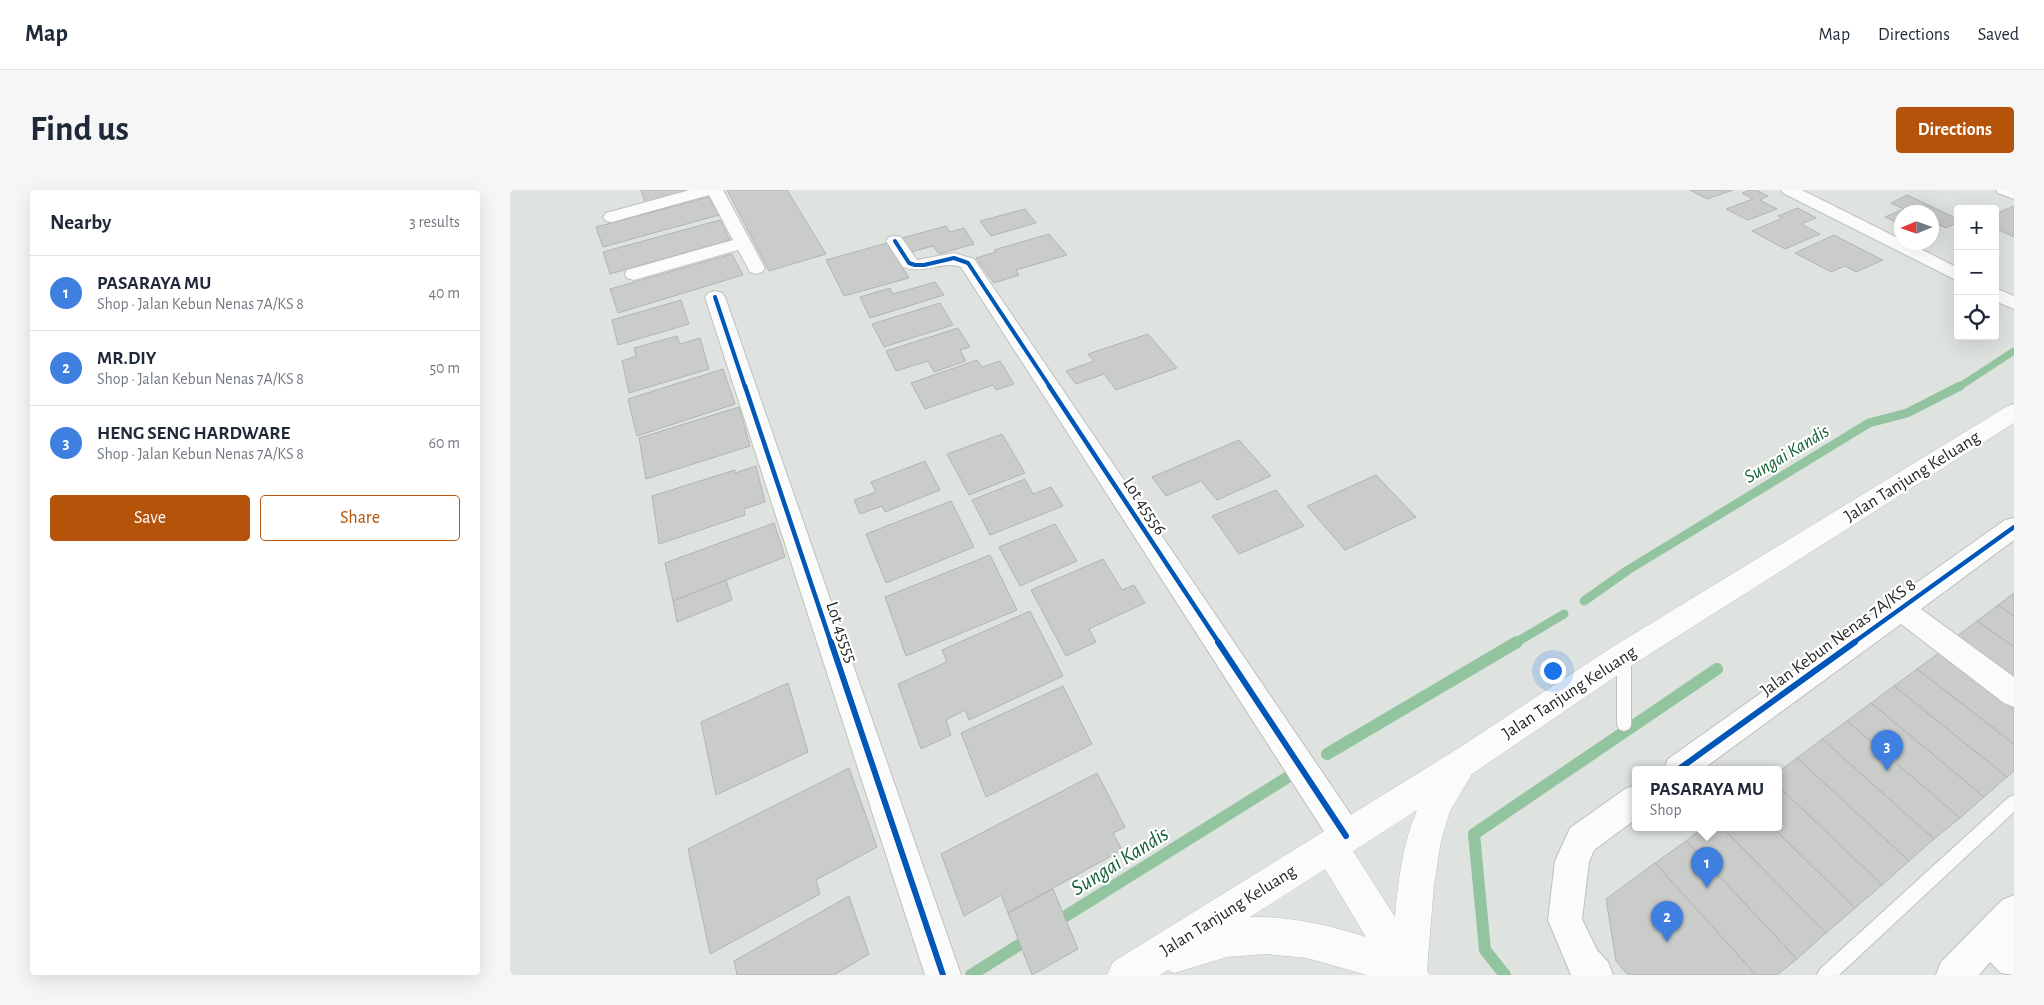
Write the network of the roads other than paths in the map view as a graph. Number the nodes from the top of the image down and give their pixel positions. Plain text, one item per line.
1 (708, 190) edge
2 (715, 190) edge
3 (1789, 190) edge
4 (2004, 190) edge
5 (2014, 194) edge
6 (612, 217) dead end
7 (895, 241) dead end
8 (743, 243) junction
9 (756, 268) dead end
10 (1954, 273) edge
11 (634, 274) dead end
12 (1997, 295) edge
13 (715, 297) dead end
14 (2014, 303) edge
15 (2014, 412) edge
16 (2014, 527) edge
17 (1901, 609) junction
18 (1624, 656) junction
19 (2014, 694) edge
20 (1624, 725) dead end
21 (1465, 761) junction
22 (1683, 766) edge
23 (2014, 802) edge
24 (1632, 803) edge
25 (1338, 841) junction
26 (2014, 912) edge
27 (2002, 949) edge
28 (1137, 968) edge
29 (1409, 973) edge
30 (943, 975) edge
31 (1595, 975) edge
32 (1826, 975) edge
33 (1954, 975) edge

1 - 6 street
2 - 8 street
3 - 10 street
4 - 5 street
7 - 25 street, Lot 45556
8 - 9 street
8 - 11 street
12 - 14 street
13 - 30 street, Lot 45555
15 - 18 main road, Jalan Tanjung Keluang
16 - 17 street, Jalan Kebun Nenas 7A/KS 8
17 - 19 street
17 - 22 street, Jalan Kebun Nenas 7A/KS 8
18 - 20 lane
18 - 21 main road, Jalan Tanjung Keluang
21 - 25 main road, Jalan Tanjung Keluang
21 - 29 main road
23 - 32 lane
24 - 31 street
25 - 28 main road, Jalan Tanjung Keluang
25 - 29 main road
26 - 27 street
27 - 33 street
28 - 29 main road

